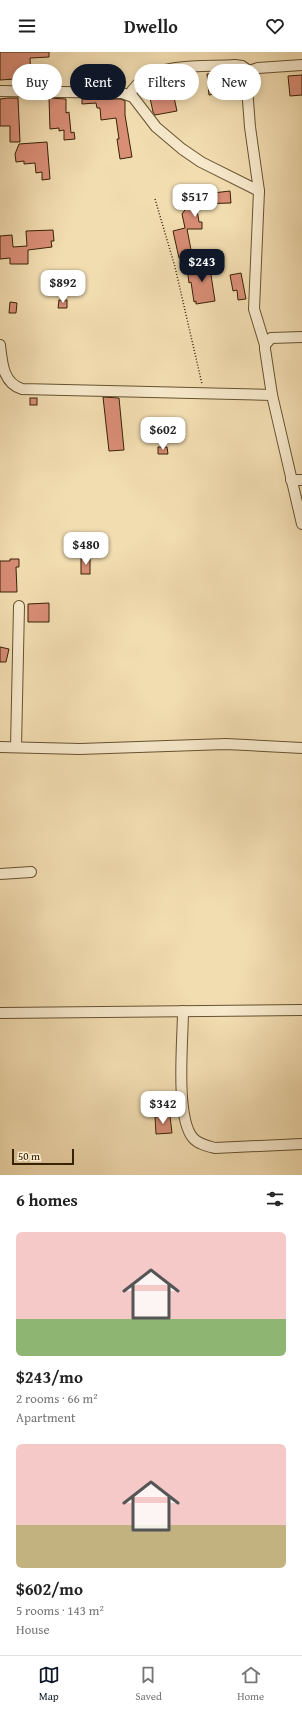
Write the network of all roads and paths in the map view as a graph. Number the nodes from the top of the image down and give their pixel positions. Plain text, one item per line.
1 (302, 65) edge
2 (207, 66) edge
3 (261, 68) edge
4 (0, 91) edge
5 (129, 95) junction
6 (248, 100) edge
7 (259, 191) junction
8 (155, 199) dead end
9 (302, 337) edge
10 (0, 345) edge
11 (265, 345) junction
12 (204, 393) junction
13 (272, 395) junction
14 (291, 480) junction
15 (302, 480) edge
16 (302, 524) edge
17 (19, 606) dead end
18 (0, 747) edge
19 (16, 747) junction
20 (302, 748) edge
21 (31, 872) dead end
22 (0, 874) edge
23 (302, 1010) edge
24 (183, 1011) junction
25 (0, 1013) edge
26 (302, 1144) edge

1 - 3 street
2 - 5 street
4 - 5 street
5 - 7 street
6 - 7 street
7 - 11 street
8 - 12 path
9 - 11 street
10 - 12 street
11 - 13 street
12 - 13 street
13 - 14 street
14 - 15 street
14 - 16 street
17 - 19 street
18 - 19 street
19 - 20 street
21 - 22 street
23 - 24 street
24 - 25 street
24 - 26 street

